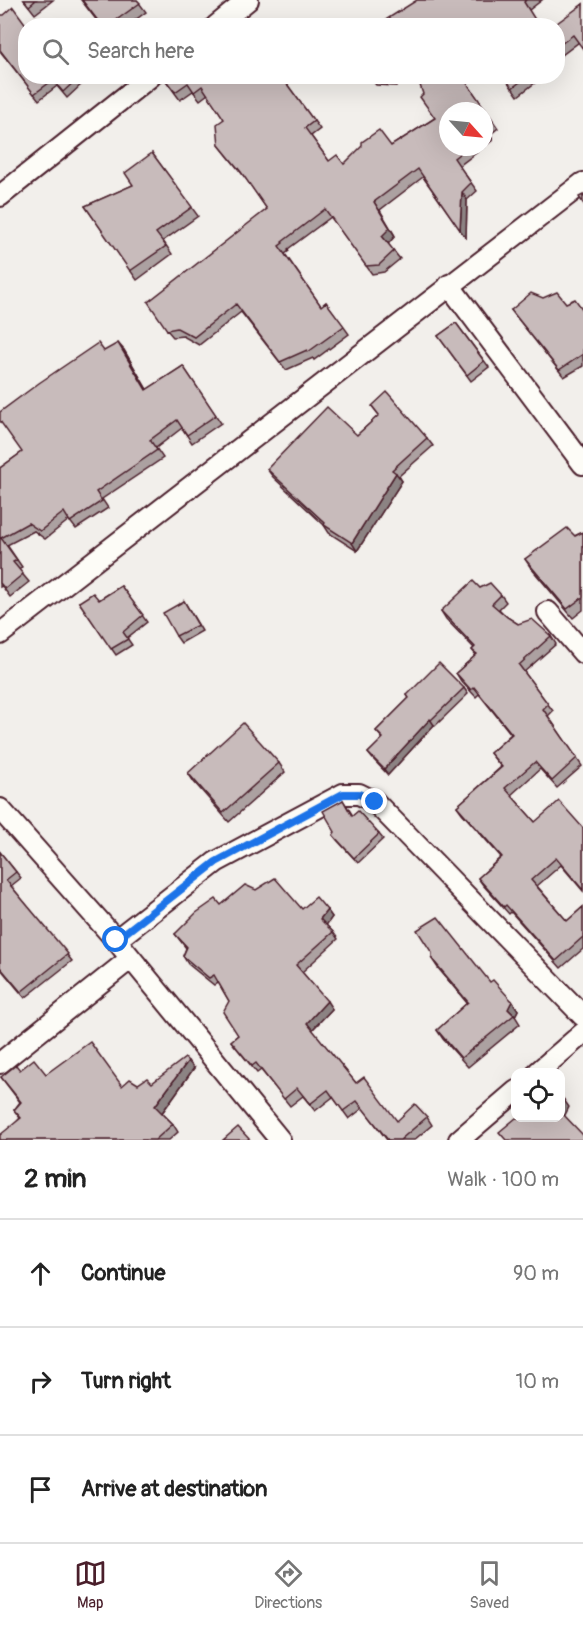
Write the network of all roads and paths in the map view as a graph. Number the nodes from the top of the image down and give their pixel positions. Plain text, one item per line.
1 (248, 0) edge
2 (226, 18) edge
3 (141, 84) edge
4 (583, 183) edge
5 (0, 196) edge
6 (449, 285) junction
7 (583, 464) edge
8 (548, 612) dead end
9 (0, 634) edge
10 (583, 654) edge
11 (0, 809) edge
12 (116, 940) junction
13 (130, 959) junction
14 (583, 1016) edge
15 (583, 1034) edge
16 (0, 1063) edge
17 (543, 1068) edge
18 (511, 1095) edge
19 (280, 1140) edge
20 (459, 1140) edge

1 - 2 street
3 - 5 street
4 - 6 street
6 - 7 street
6 - 9 street
8 - 10 street
11 - 12 street
12 - 13 street
12 - 14 street
13 - 16 street
13 - 19 street
15 - 17 street
18 - 20 street

